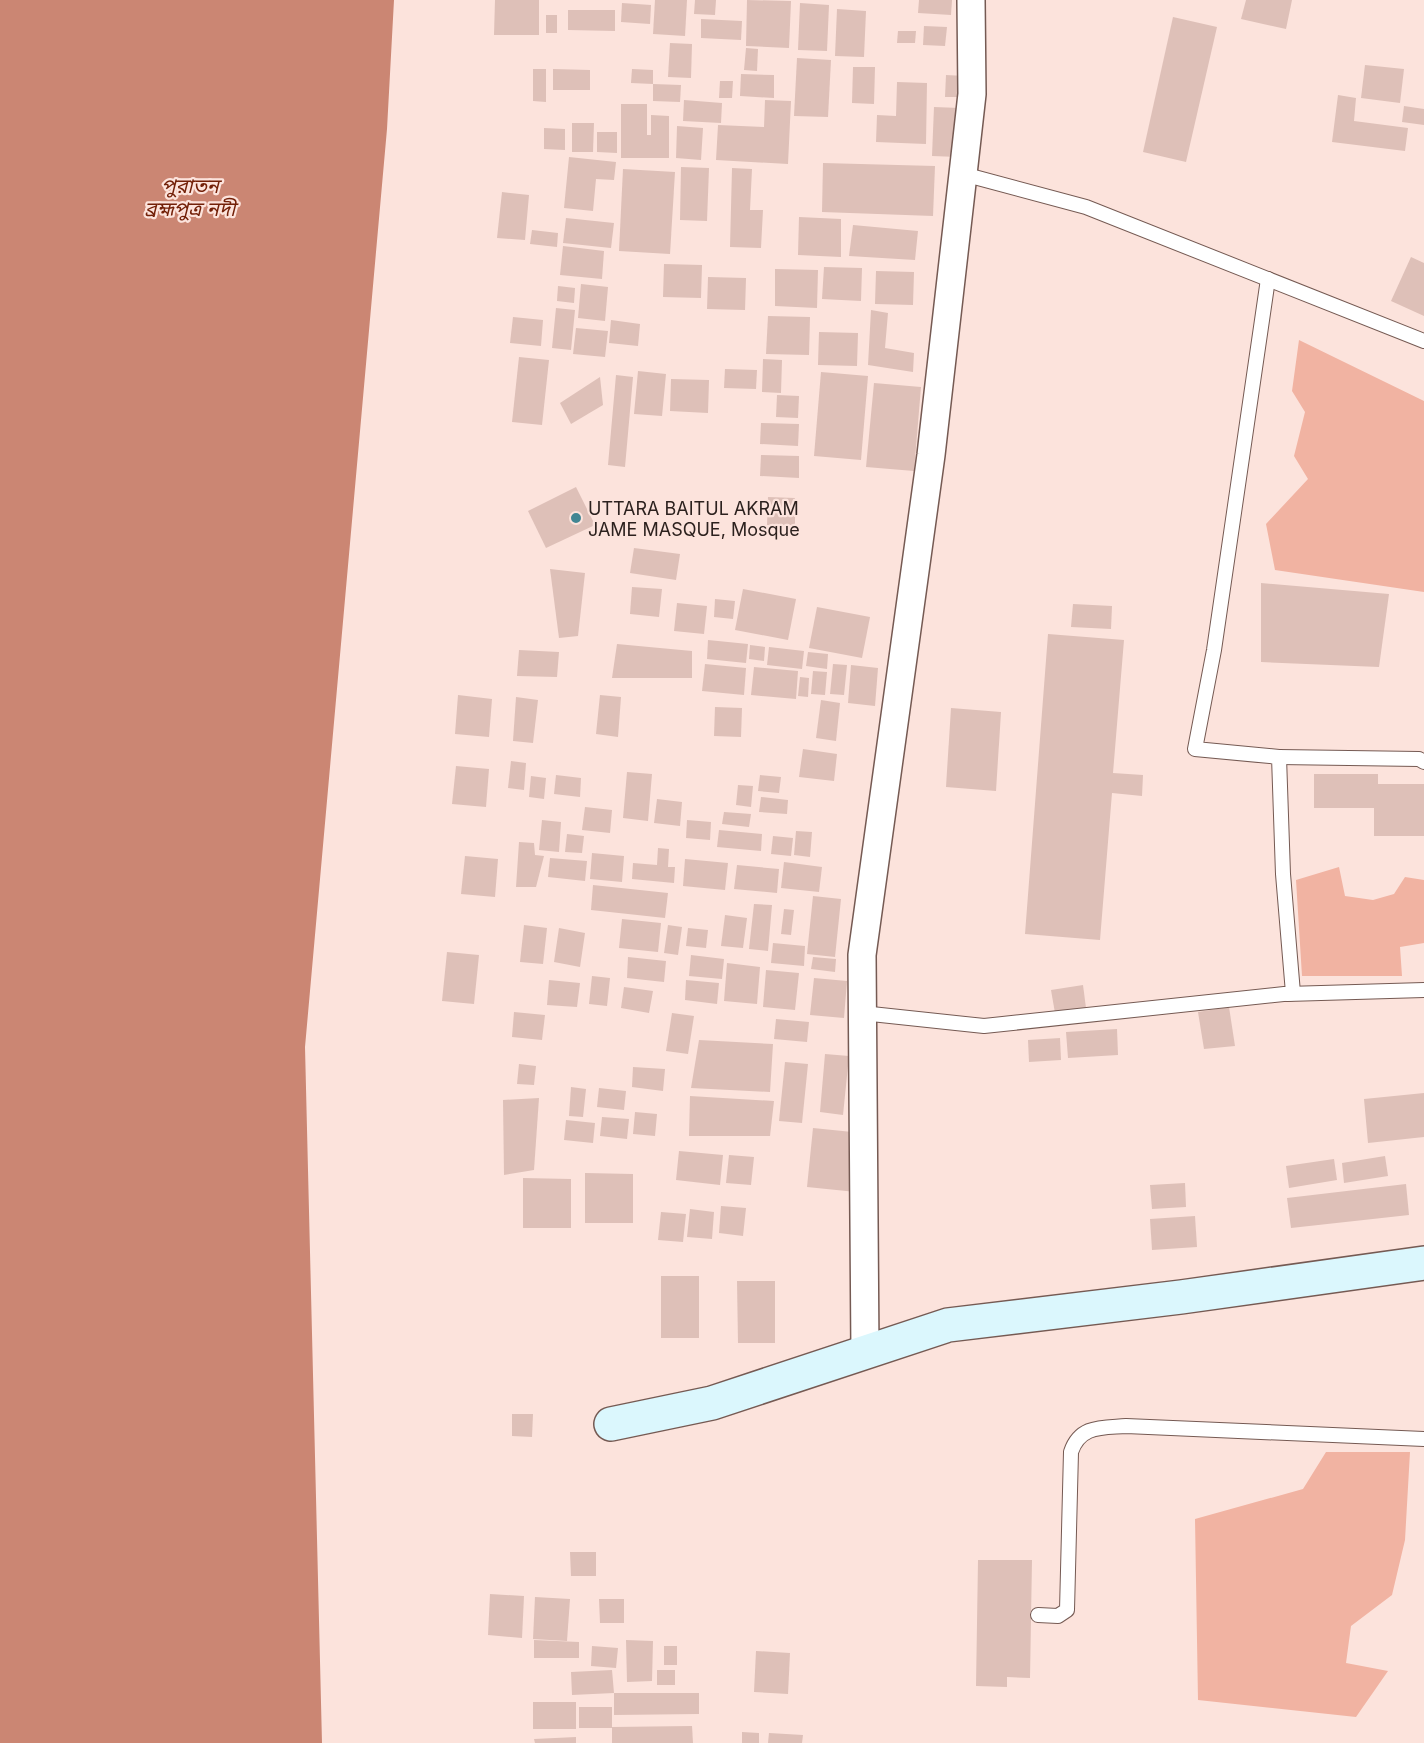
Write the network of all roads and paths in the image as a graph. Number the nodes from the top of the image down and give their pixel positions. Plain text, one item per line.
1 (970, 0) edge
2 (963, 174) junction
3 (1268, 279) junction
4 (1424, 341) edge
5 (1279, 757) junction
6 (1424, 762) edge
7 (1424, 990) edge
8 (1287, 994) junction
9 (862, 1014) junction
10 (1424, 1263) edge
11 (865, 1353) junction
12 (611, 1424) dead end
13 (1424, 1439) edge
14 (1038, 1615) dead end

1 - 2 street
2 - 3 lane
2 - 9 street
3 - 4 lane
3 - 5 lane
5 - 6 lane
5 - 8 lane
7 - 8 lane
8 - 9 lane
9 - 11 street
10 - 11 street
11 - 12 street
13 - 14 lane

